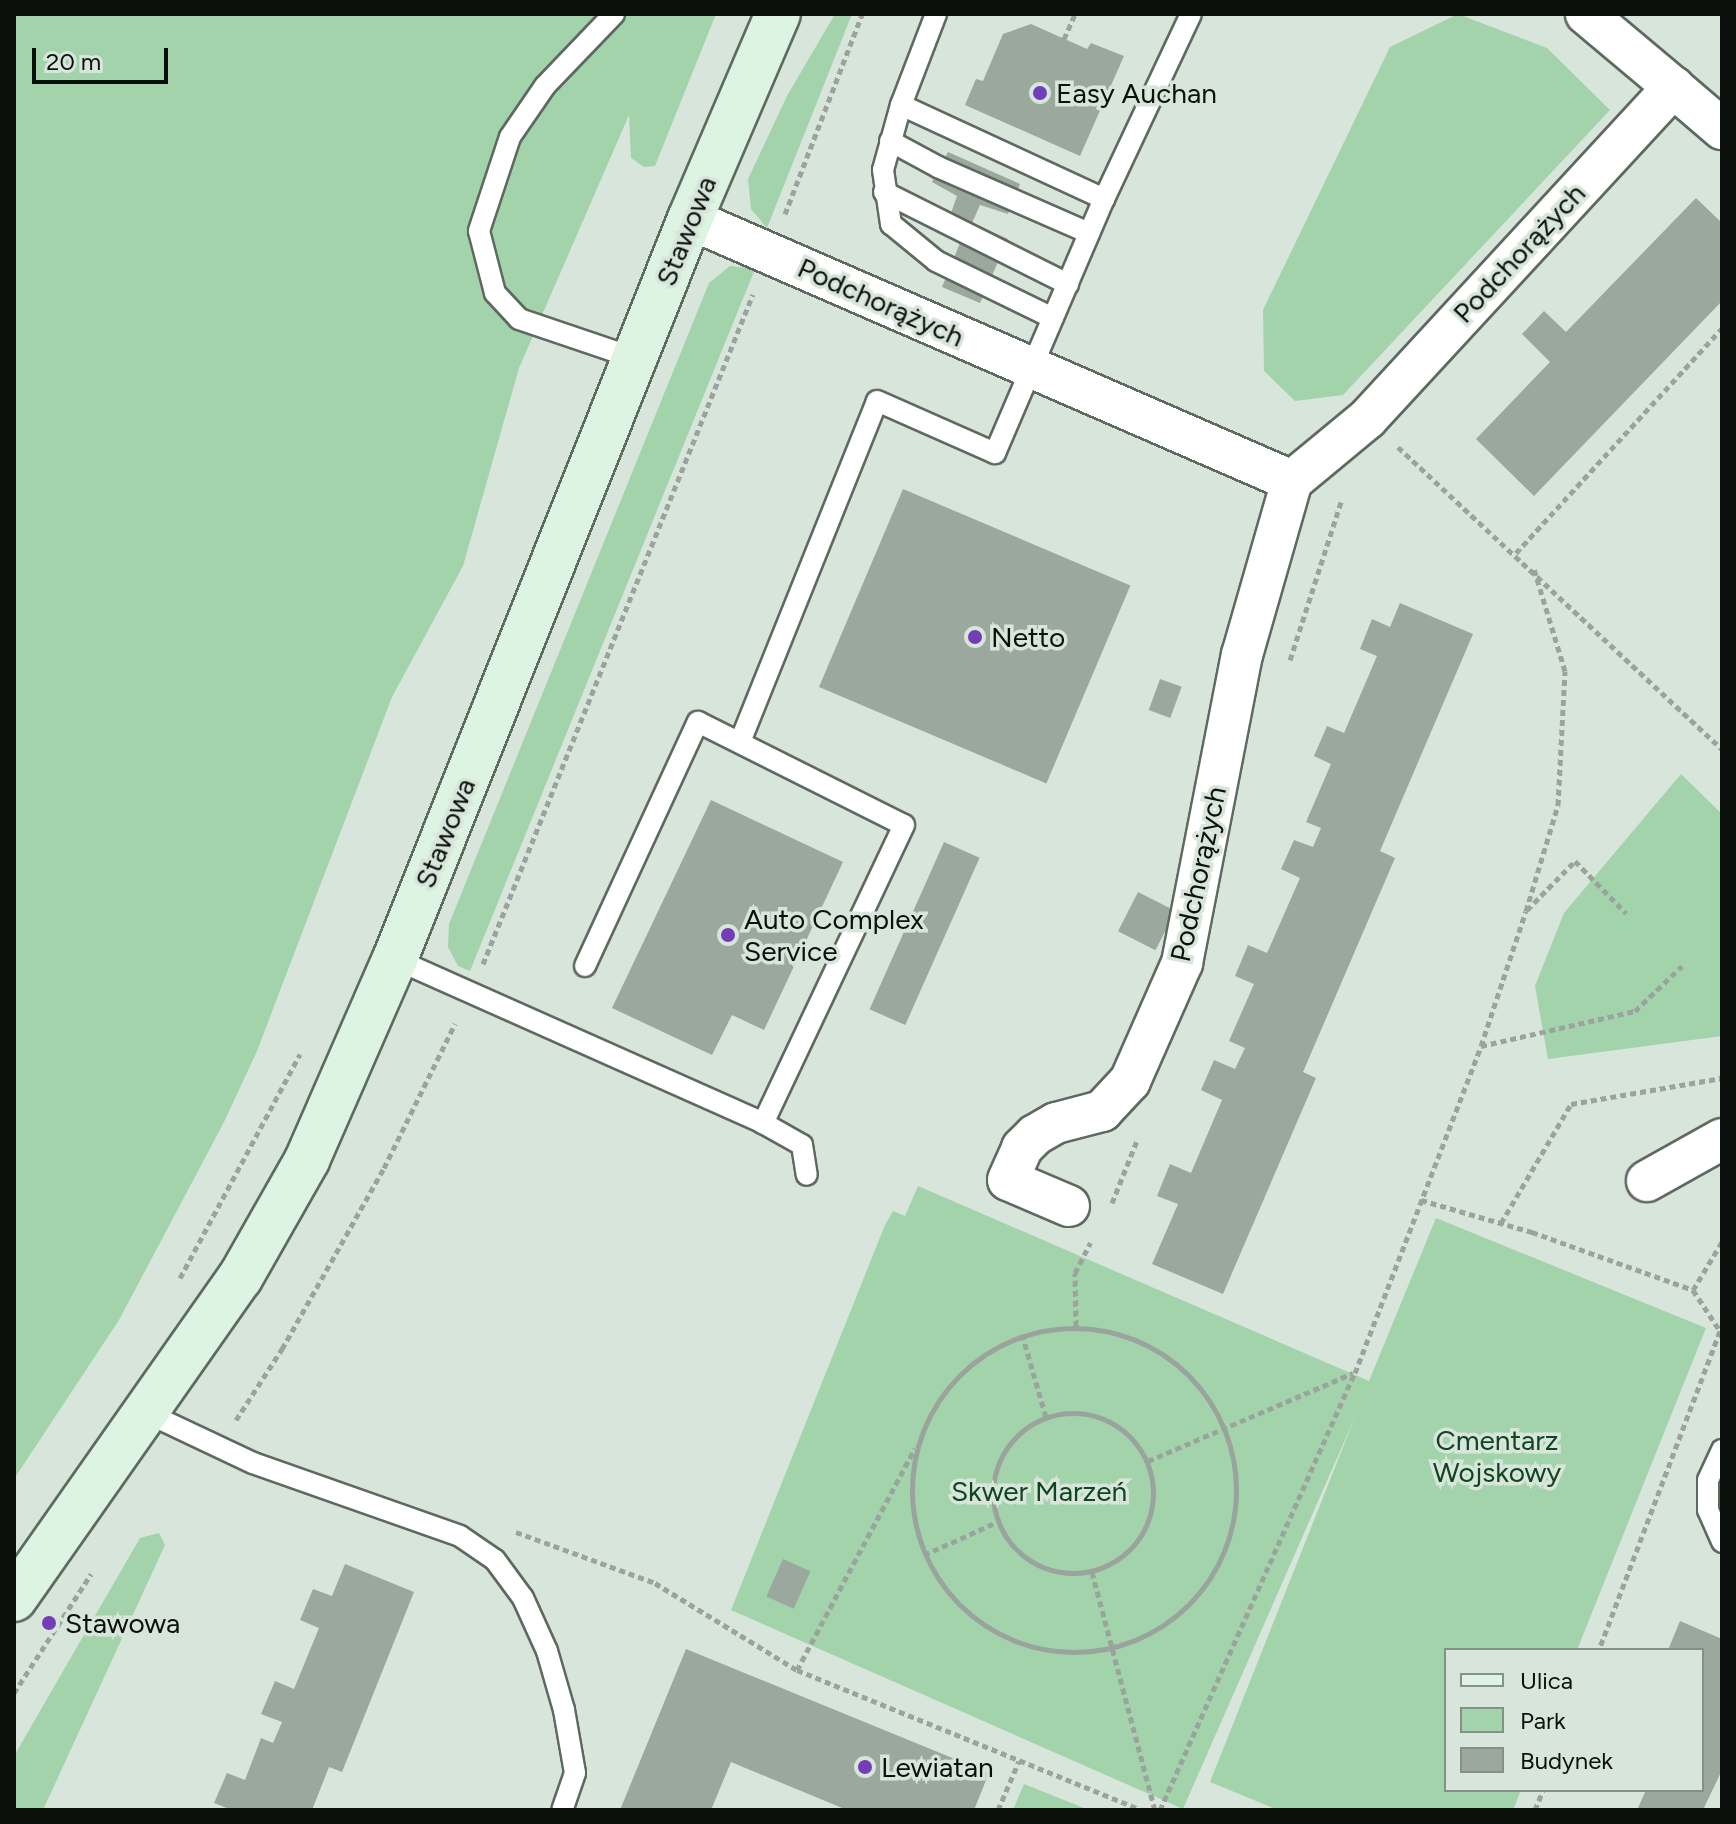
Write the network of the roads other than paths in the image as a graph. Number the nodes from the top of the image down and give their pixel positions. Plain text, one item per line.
1 (614, 14) edge
2 (778, 14) edge
3 (936, 14) edge
4 (1586, 14) edge
5 (1189, 15) edge
6 (1673, 87) junction
7 (901, 105) junction
8 (1722, 129) edge
9 (890, 141) junction
10 (884, 192) junction
11 (1104, 199) junction
12 (690, 219) junction
13 (1089, 233) junction
14 (1068, 284) junction
15 (1053, 318) junction
16 (634, 358) junction
17 (1032, 368) junction
18 (1292, 481) junction
19 (740, 742) junction
20 (395, 959) junction
21 (585, 966) dead end
22 (763, 1123) junction
23 (1722, 1139) edge
24 (807, 1175) dead end
25 (1647, 1181) dead end
26 (1088, 1209) road end
27 (145, 1412) junction
28 (1722, 1450) edge
29 (1722, 1542) edge
30 (14, 1599) edge
31 (562, 1810) edge

1 - 16 lane
2 - 12 street, Stawowa
3 - 7 lane
4 - 6 street
5 - 11 lane
6 - 8 street
6 - 18 street, Podchorążych
7 - 9 lane
7 - 11 lane
9 - 10 lane
9 - 13 lane
10 - 14 lane
10 - 15 lane
11 - 13 lane
12 - 16 street, Stawowa
12 - 17 street, Podchorążych
13 - 14 lane
14 - 15 lane
15 - 17 lane
16 - 20 street, Stawowa
17 - 18 street, Podchorążych
17 - 19 lane
18 - 26 street, Podchorążych
19 - 21 lane
19 - 22 lane
20 - 22 lane
20 - 27 street, Stawowa
22 - 24 lane
23 - 25 street
27 - 30 street, Stawowa
27 - 31 lane
28 - 29 lane

